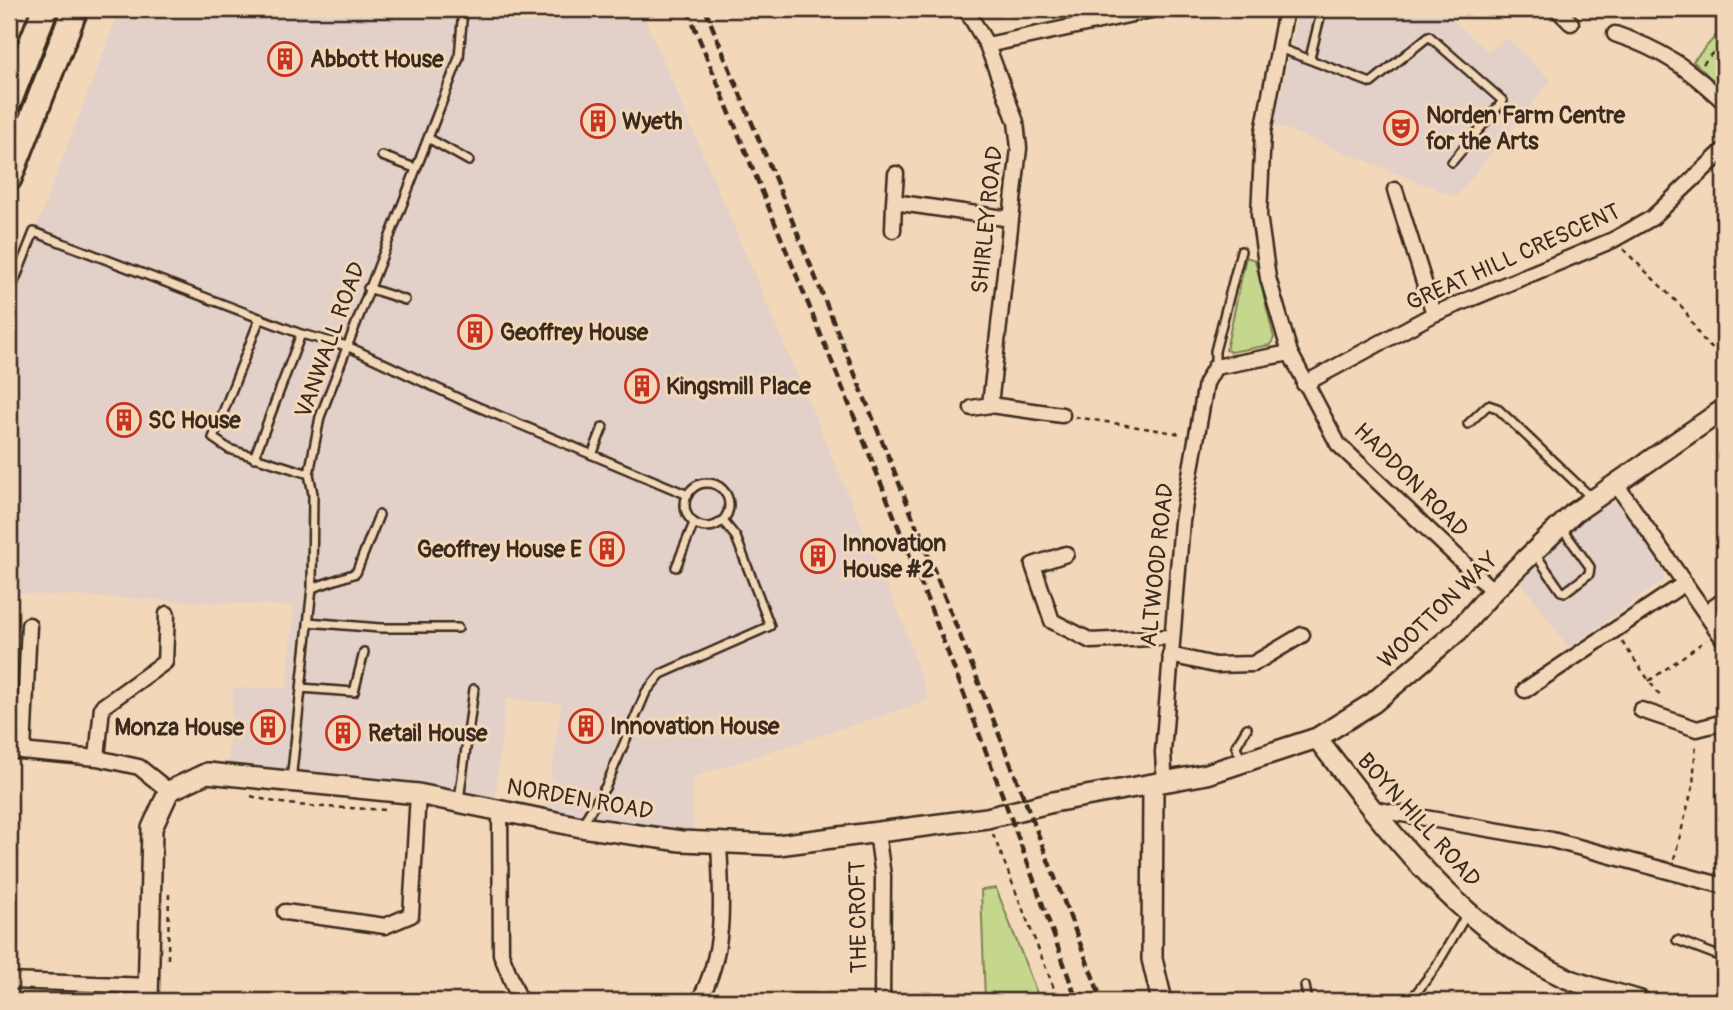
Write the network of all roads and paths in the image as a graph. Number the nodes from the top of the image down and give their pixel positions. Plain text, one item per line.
1 (45, 9) edge
2 (75, 9) edge
3 (463, 9) edge
4 (967, 9) edge
5 (1156, 9) edge
6 (1286, 9) edge
7 (1322, 9) edge
8 (1557, 9) edge
9 (1571, 23) dead end
10 (1615, 34) dead end
11 (1724, 39) edge
12 (987, 45) junction
13 (1279, 48) junction
14 (1310, 58) junction
15 (1695, 74) junction
16 (9, 101) edge
17 (1724, 102) edge
18 (428, 138) junction
19 (1724, 150) edge
20 (382, 156) dead end
21 (470, 161) dead end
22 (1452, 162) dead end
23 (415, 168) junction
24 (896, 174) dead end
25 (9, 178) edge
26 (1395, 191) dead end
27 (894, 202) junction
28 (1011, 219) junction
29 (892, 230) dead end
30 (1613, 240) junction
31 (1241, 251) dead end
32 (368, 288) junction
33 (9, 295) edge
34 (405, 300) dead end
35 (1434, 314) junction
36 (260, 318) junction
37 (301, 334) junction
38 (347, 346) junction
39 (1290, 353) junction
40 (1724, 360) edge
41 (1214, 367) junction
42 (1304, 384) junction
43 (990, 405) junction
44 (972, 408) dead end
45 (1724, 409) edge
46 (1062, 415) joint
47 (1468, 424) dead end
48 (603, 427) dead end
49 (1187, 434) dead end
50 (592, 455) junction
51 (254, 458) junction
52 (309, 474) junction
53 (1616, 484) junction
54 (688, 495) junction
55 (1593, 499) junction
56 (379, 515) dead end
57 (723, 521) junction
58 (694, 523) junction
59 (1565, 532) junction
60 (1066, 554) dead end
61 (1538, 557) junction
62 (676, 567) dead end
63 (1685, 583) junction
64 (312, 587) junction
65 (1493, 592) junction
66 (1724, 600) edge
67 (1706, 613) junction
68 (167, 614) dead end
69 (308, 622) junction
70 (29, 625) dead end
71 (457, 628) dead end
72 (1614, 631) junction
73 (1302, 635) dead end
74 (1721, 636) edge
75 (1171, 637) junction
76 (364, 652) dead end
77 (1170, 655) junction
78 (1649, 681) junction
79 (301, 688) junction
80 (474, 689) dead end
81 (1525, 690) dead end
82 (1641, 710) joint
83 (1724, 722) edge
84 (1247, 728) dead end
85 (1697, 729) junction
86 (1317, 738) junction
87 (16, 751) edge
88 (97, 758) junction
89 (1242, 762) junction
90 (1158, 778) junction
91 (291, 781) junction
92 (169, 791) junction
93 (247, 795) dead end
94 (459, 801) junction
95 (418, 803) junction
96 (500, 809) junction
97 (1373, 809) junction
98 (987, 818) junction
99 (581, 827) junction
100 (877, 832) junction
101 (719, 845) junction
102 (1670, 873) junction
103 (169, 883) dead end
104 (1724, 886) edge
105 (1468, 911) junction
106 (285, 912) dead end
107 (1677, 940) dead end
108 (1724, 958) edge
109 (167, 967) dead end
110 (9, 981) edge
111 (1305, 986) dead end
112 (149, 994) edge
113 (1413, 996) dead end
114 (1620, 998) edge
115 (520, 1001) edge
116 (699, 1001) edge
117 (882, 1001) edge
118 (1059, 1001) edge
119 (1162, 1001) edge
120 (1308, 1001) edge
121 (1640, 1001) edge

1 - 16 highway
2 - 25 highway
3 - 18 lane, VANWALL ROAD
4 - 12 street, SHIRLEY ROAD
5 - 12 street
6 - 13 street
7 - 14 lane
8 - 9 street
10 - 15 street
11 - 15 path
12 - 28 street, SHIRLEY ROAD
13 - 14 lane
13 - 39 street
14 - 22 lane
15 - 17 street
18 - 21 lane
18 - 23 lane, VANWALL ROAD
19 - 30 street, GREAT HILL CRESCENT
20 - 23 lane
23 - 32 lane, VANWALL ROAD
24 - 27 street
26 - 35 street
27 - 28 street
27 - 29 street
28 - 43 street, SHIRLEY ROAD
30 - 35 street, GREAT HILL CRESCENT
30 - 40 path
31 - 41 lane, ALTWOOD ROAD
32 - 34 lane
32 - 38 lane, VANWALL ROAD
33 - 36 lane
35 - 42 street, GREAT HILL CRESCENT
36 - 37 lane
36 - 51 lane
37 - 38 lane
37 - 51 lane
38 - 50 lane
38 - 52 lane, VANWALL ROAD
39 - 41 street
39 - 42 street, HADDON ROAD
41 - 75 street, ALTWOOD ROAD
42 - 65 street, HADDON ROAD
43 - 44 street
43 - 46 street
45 - 53 street, WOOTTON WAY
46 - 49 path
47 - 55 lane
48 - 50 lane
50 - 54 lane
51 - 52 lane
52 - 64 lane, VANWALL ROAD
53 - 55 street, WOOTTON WAY
53 - 63 street
54 - 57 lane
54 - 58 lane
55 - 59 street, WOOTTON WAY
56 - 64 lane
57 - 58 lane
57 - 99 lane
58 - 62 lane
59 - 61 street, WOOTTON WAY
59 - 61 lane
60 - 75 street
61 - 65 street, WOOTTON WAY
63 - 67 street
63 - 72 street
64 - 69 lane, VANWALL ROAD
65 - 86 street, WOOTTON WAY
66 - 67 street
67 - 74 street
68 - 88 street
69 - 71 lane
69 - 79 lane, VANWALL ROAD
70 - 87 street
72 - 78 path
72 - 81 street
73 - 77 street
74 - 78 path
75 - 77 street, ALTWOOD ROAD
76 - 79 lane
77 - 90 street, ALTWOOD ROAD
78 - 82 path
79 - 91 lane, VANWALL ROAD
80 - 94 lane
82 - 85 street
83 - 85 street
84 - 89 lane
85 - 102 path
86 - 89 street, WOOTTON WAY
86 - 97 street, BOYN HILL ROAD
87 - 88 street
88 - 92 street
89 - 90 street, WOOTTON WAY
90 - 98 street, NORDEN ROAD
90 - 119 street
91 - 92 street, NORDEN ROAD
91 - 95 street, NORDEN ROAD
92 - 112 street
93 - 95 path
94 - 95 street, NORDEN ROAD
94 - 96 street, NORDEN ROAD
95 - 106 street
96 - 99 street, NORDEN ROAD
96 - 115 street
97 - 102 street
97 - 105 street, BOYN HILL ROAD
98 - 100 street, NORDEN ROAD
98 - 118 path
99 - 101 street, NORDEN ROAD
100 - 101 street, NORDEN ROAD
100 - 117 street, THE CROFT
101 - 116 street
102 - 104 street
103 - 109 path
105 - 113 lane
105 - 114 street, BOYN HILL ROAD
107 - 108 lane
110 - 112 street
111 - 120 lane
114 - 121 street, BOYN HILL ROAD

